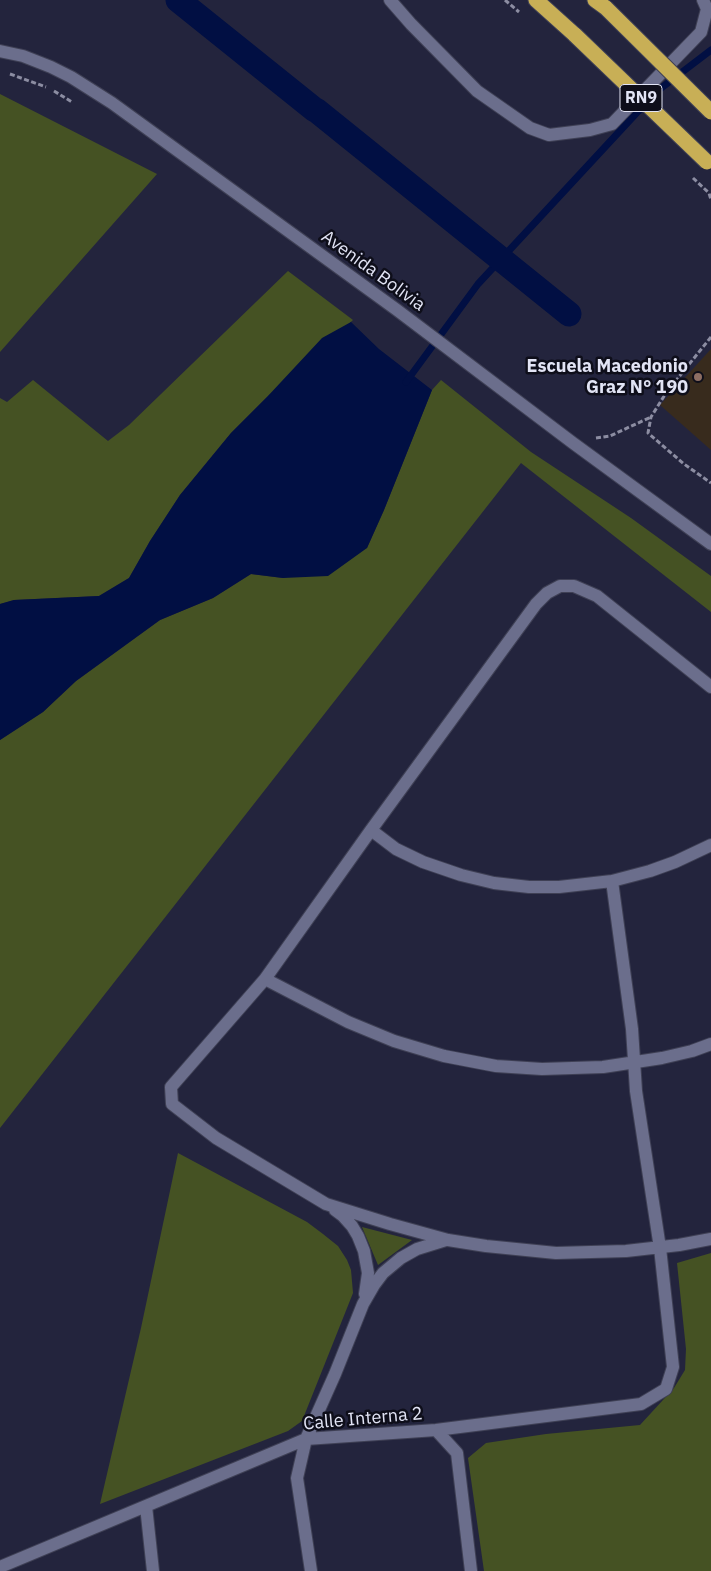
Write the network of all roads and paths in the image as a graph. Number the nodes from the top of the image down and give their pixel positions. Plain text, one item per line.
1 (390, 0) edge
2 (536, 0) edge
3 (704, 0) edge
4 (600, 4) edge
5 (706, 29) edge
6 (0, 51) edge
7 (711, 112) edge
8 (709, 164) edge
9 (693, 178) dead end
10 (710, 193) edge
11 (711, 200) edge
12 (711, 338) edge
13 (651, 417) junction
14 (574, 443) junction
15 (711, 483) edge
16 (711, 544) edge
17 (711, 688) edge
18 (371, 830) junction
19 (711, 845) edge
20 (612, 881) junction
21 (265, 979) junction
22 (711, 1044) edge
23 (635, 1063) junction
24 (326, 1204) junction
25 (711, 1239) edge
26 (448, 1240) junction
27 (660, 1248) junction
28 (363, 1304) junction
29 (436, 1430) junction
30 (306, 1438) junction
31 (146, 1506) junction
32 (0, 1567) edge
33 (153, 1571) edge
34 (311, 1571) edge
35 (472, 1571) edge

1 - 5 street
2 - 8 highway, RN9, bridge
3 - 5 street
4 - 7 highway, RN9, bridge
6 - 14 street, Avenida Bolivia
9 - 10 path
10 - 11 path
12 - 13 path
13 - 14 path
13 - 15 path
14 - 16 street, Avenida Bolivia
17 - 18 street
18 - 20 street
18 - 21 street
19 - 20 street
20 - 23 street
21 - 23 street
21 - 24 street
22 - 23 street
23 - 27 street
24 - 26 street
24 - 28 street
25 - 27 street
26 - 27 street
26 - 28 street
27 - 29 street, Calle Interna 2
28 - 30 street
29 - 30 street, Calle Interna 2
29 - 35 street
30 - 31 street, Calle Interna 2
30 - 34 street
31 - 32 street, Calle Interna 2
31 - 33 street

